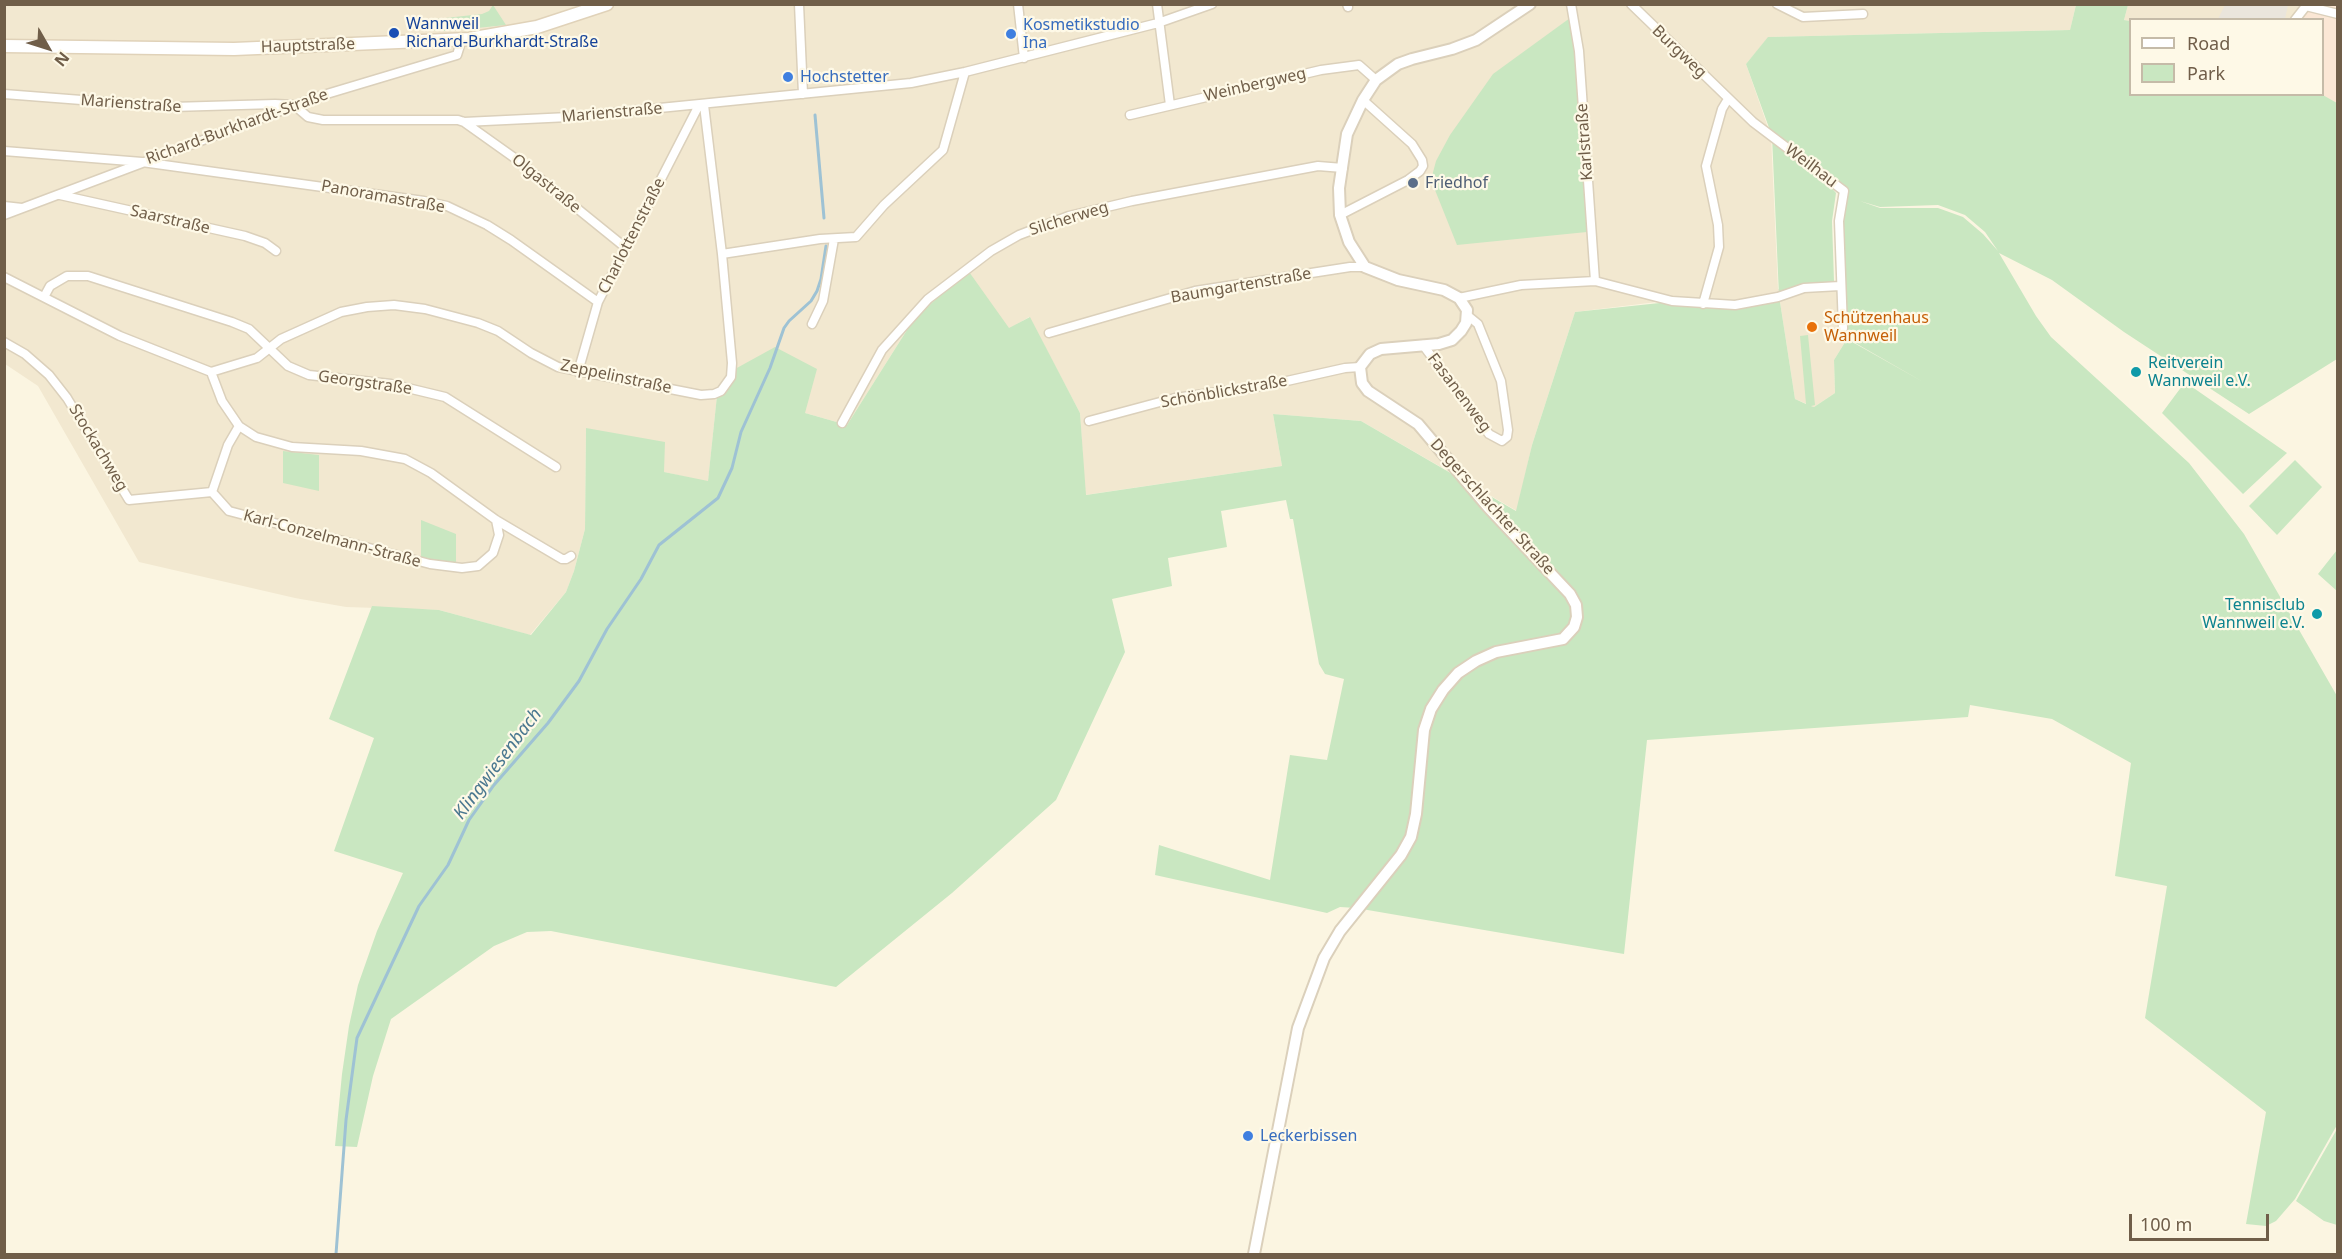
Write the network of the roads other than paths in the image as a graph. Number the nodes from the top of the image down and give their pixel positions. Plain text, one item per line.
1 (607, 4) edge
2 (800, 4) edge
3 (1018, 4) edge
4 (1157, 4) edge
5 (1212, 4) edge
6 (1530, 4) edge
7 (1570, 4) edge
8 (1631, 4) edge
9 (1777, 4) edge
10 (2306, 5) edge
11 (1863, 14) dead end
12 (2337, 14) edge
13 (2296, 18) edge
14 (1158, 23) junction
15 (462, 39) junction
16 (4, 46) edge
17 (1024, 58) junction
18 (965, 72) junction
19 (1376, 80) junction
20 (4, 94) edge
21 (803, 94) junction
22 (1728, 99) junction
23 (1363, 100) junction
24 (294, 105) junction
25 (702, 105) junction
26 (1170, 105) junction
27 (1130, 116) dead end
28 (464, 122) junction
29 (4, 151) edge
30 (142, 162) junction
31 (1343, 168) junction
32 (60, 195) junction
33 (4, 206) edge
34 (24, 208) junction
35 (4, 215) edge
36 (1340, 215) junction
37 (834, 239) junction
38 (626, 248) junction
39 (276, 251) dead end
40 (722, 254) junction
41 (1365, 267) junction
42 (4, 277) edge
43 (1595, 281) junction
44 (1840, 286) junction
45 (44, 297) junction
46 (1459, 298) junction
47 (598, 302) junction
48 (1703, 304) junction
49 (1467, 315) junction
50 (812, 324) dead end
51 (1842, 328) dead end
52 (1049, 333) dead end
53 (4, 342) edge
54 (1423, 345) junction
55 (269, 350) junction
56 (1360, 367) junction
57 (211, 372) junction
58 (578, 372) junction
59 (1089, 421) dead end
60 (842, 423) dead end
61 (239, 426) junction
62 (556, 467) dead end
63 (212, 492) junction
64 (496, 520) junction
65 (570, 556) dead end
66 (1254, 1254) edge

1 - 15 main road, Hauptstraße
2 - 21 street
3 - 17 street
4 - 14 street
5 - 14 street, Marienstraße
6 - 19 street
7 - 43 street, Karlstraße
8 - 22 street, Burgweg
9 - 11 street
10 - 12 street
10 - 13 street
14 - 17 street, Marienstraße
14 - 26 street
15 - 16 main road, Hauptstraße
15 - 24 street, Richard-Burkhardt-Straße
17 - 18 street, Marienstraße
18 - 21 street, Marienstraße
18 - 37 street
19 - 23 street
19 - 26 street, Weinbergweg
20 - 24 street, Marienstraße
21 - 25 street, Marienstraße
22 - 44 street, Weilhau
22 - 48 street
23 - 31 street
23 - 36 street
24 - 28 street, Marienstraße
24 - 30 street, Richard-Burkhardt-Straße
25 - 28 street, Marienstraße
25 - 38 street, Charlottenstraße
25 - 40 street, Zeppelinstraße
26 - 27 street, Weinbergweg
28 - 38 street, Olgastraße
29 - 30 street, Panoramastraße
30 - 32 street, Richard-Burkhardt-Straße
30 - 47 street, Panoramastraße
31 - 36 street
31 - 60 street, Silcherweg
32 - 34 street, Richard-Burkhardt-Straße
32 - 39 street, Saarstraße
33 - 34 street
34 - 35 street, Richard-Burkhardt-Straße
36 - 41 street
37 - 40 street
37 - 50 street
38 - 47 street, Charlottenstraße
40 - 58 street, Zeppelinstraße
41 - 46 street
41 - 52 street, Baumgartenstraße
42 - 45 street
43 - 46 street
43 - 48 street
44 - 48 street
44 - 51 street, Weilhau
45 - 55 street, Georgstraße
45 - 57 street
46 - 49 street
47 - 58 street, Charlottenstraße
49 - 54 street
49 - 54 street, Fasanenweg
53 - 63 street, Stockachweg
54 - 56 street
55 - 57 street, Zeppelinstraße
55 - 58 street, Zeppelinstraße
55 - 62 street, Georgstraße
56 - 59 street, Schönblickstraße
56 - 66 street, Degerschlachter Straße
57 - 61 street
61 - 63 street
61 - 64 street
63 - 64 street, Karl-Conzelmann-Straße
64 - 65 street

